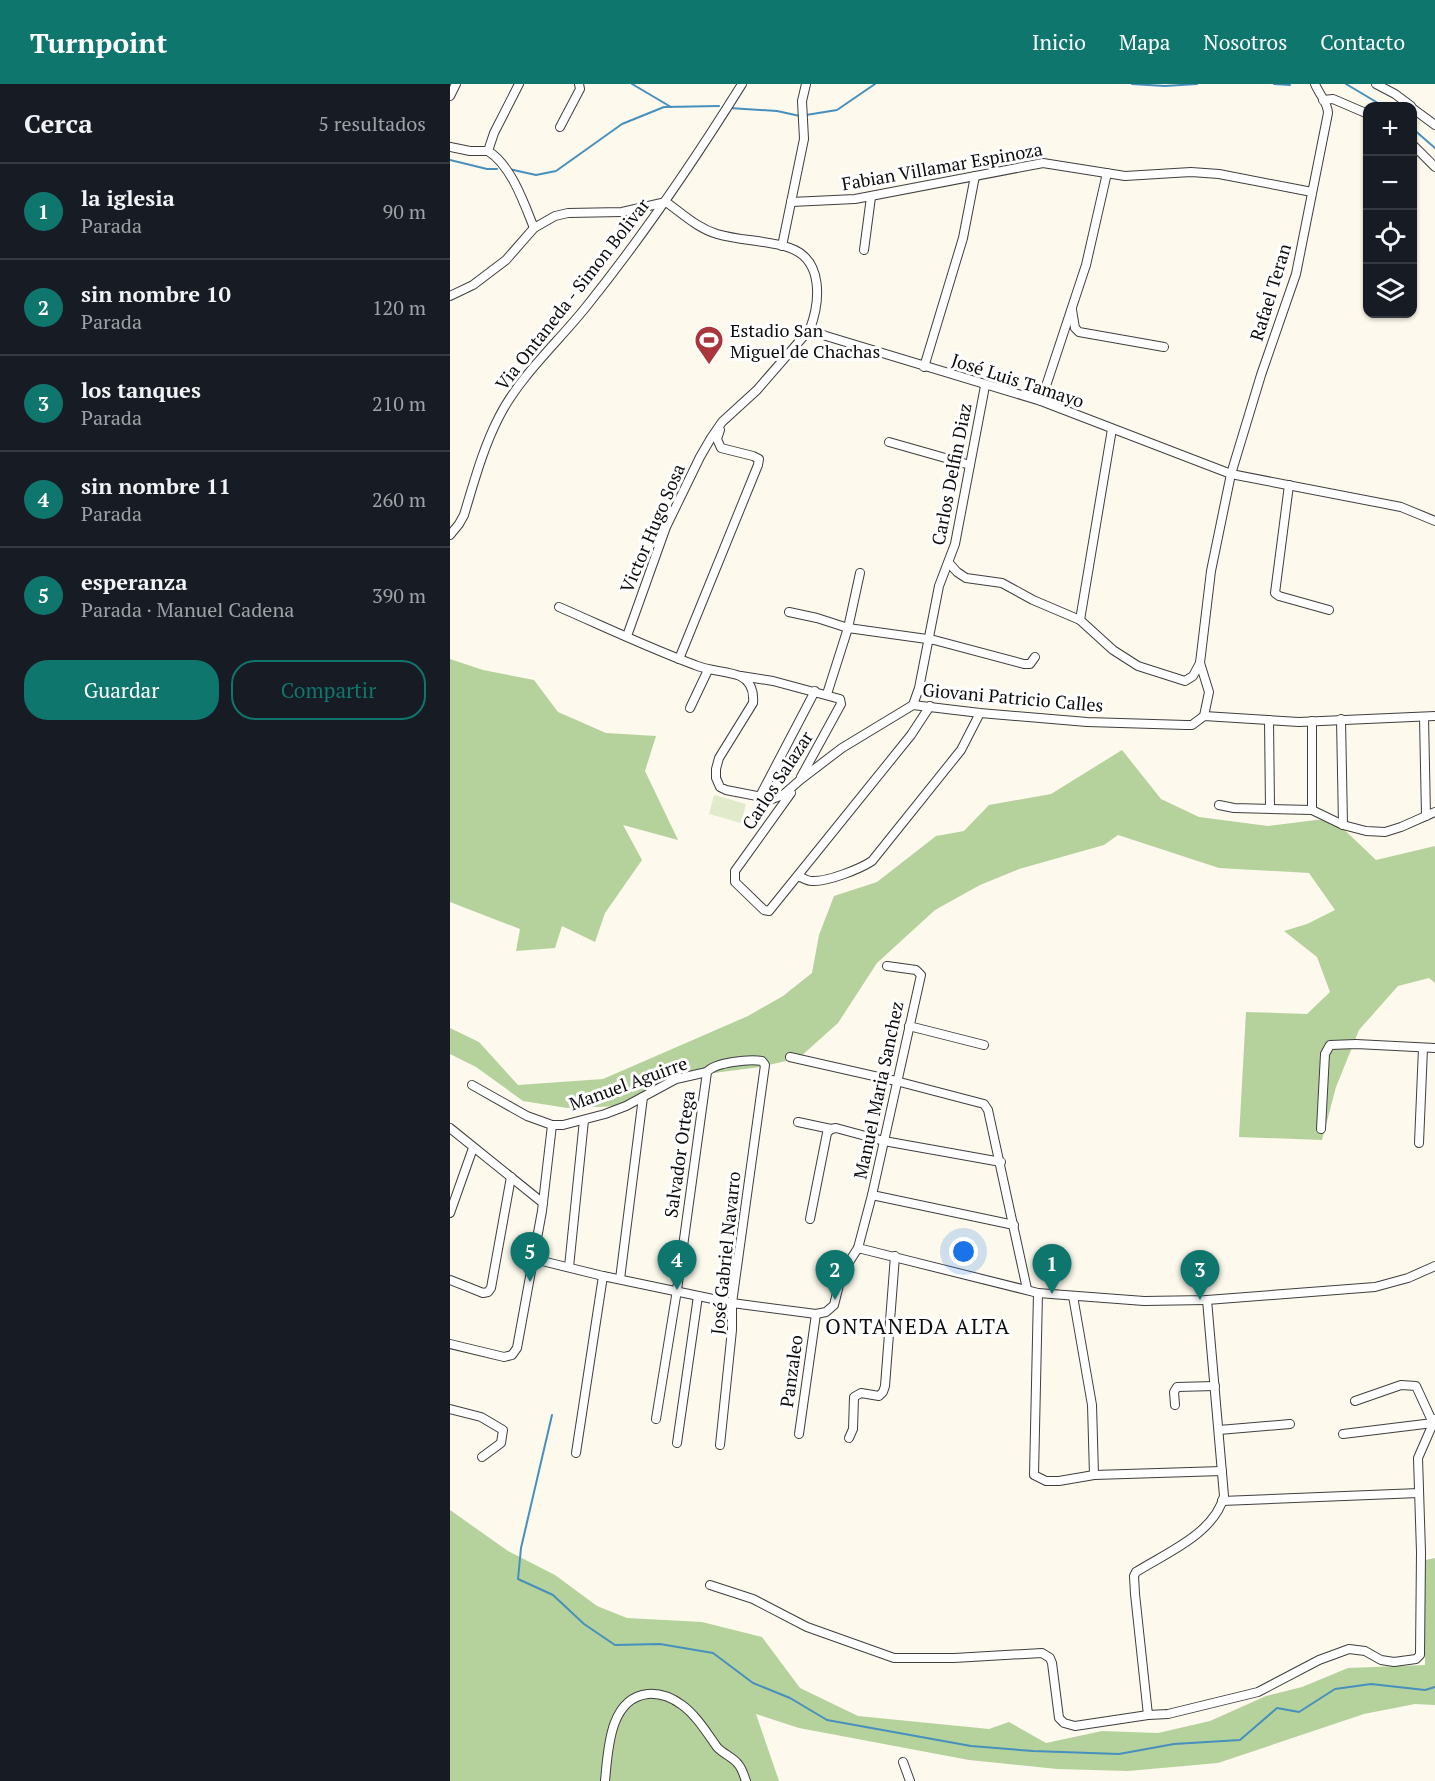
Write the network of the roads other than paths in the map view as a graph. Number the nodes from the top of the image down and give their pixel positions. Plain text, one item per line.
1 (456, 84) edge
2 (519, 84) edge
3 (579, 84) edge
4 (742, 84) edge
5 (1315, 84) edge
6 (1376, 84) edge
7 (808, 85) edge
8 (450, 96) edge
9 (1323, 100) junction
10 (1405, 102) edge
11 (1417, 111) edge
12 (1363, 112) edge
13 (1435, 125) edge
14 (560, 127) dead end
15 (450, 147) edge
16 (1417, 148) edge
17 (488, 151) junction
18 (1435, 167) edge
19 (1107, 173) junction
20 (975, 176) junction
21 (1312, 192) junction
22 (871, 197) junction
23 (666, 202) junction
24 (791, 202) junction
25 (534, 228) junction
26 (782, 246) junction
27 (864, 250) dead end
28 (450, 296) edge
29 (1072, 310) junction
30 (810, 329) junction
31 (1164, 347) dead end
32 (924, 367) junction
33 (985, 386) junction
34 (1041, 401) junction
35 (722, 422) junction
36 (1112, 429) junction
37 (889, 442) dead end
38 (970, 465) junction
39 (1231, 474) junction
40 (1289, 484) junction
41 (1435, 521) edge
42 (450, 535) edge
43 (949, 563) junction
44 (860, 573) dead end
45 (560, 607) dead end
46 (1329, 610) dead end
47 (789, 612) dead end
48 (1080, 620) junction
49 (848, 628) junction
50 (627, 636) junction
51 (929, 640) junction
52 (1035, 657) dead end
53 (679, 660) junction
54 (1200, 663) junction
55 (708, 670) junction
56 (741, 676) junction
57 (1185, 681) junction
58 (1208, 684) junction
59 (815, 691) junction
60 (827, 694) junction
61 (913, 705) junction
62 (930, 706) junction
63 (690, 708) dead end
64 (980, 713) junction
65 (1204, 716) junction
66 (1435, 716) edge
67 (1424, 717) junction
68 (1341, 719) junction
69 (1269, 720) junction
70 (1312, 721) junction
71 (800, 780) junction
72 (759, 798) junction
73 (1219, 805) dead end
74 (1270, 808) junction
75 (1312, 810) junction
76 (1435, 812) edge
77 (1426, 816) junction
78 (1342, 825) junction
79 (798, 876) junction
80 (888, 966) dead end
81 (909, 1026) junction
82 (984, 1045) dead end
83 (1423, 1048) junction
84 (1435, 1048) edge
85 (790, 1057) dead end
86 (765, 1065) joint
87 (707, 1072) junction
88 (896, 1081) junction
89 (472, 1085) dead end
90 (643, 1097) junction
91 (584, 1120) junction
92 (798, 1122) dead end
93 (552, 1125) junction
94 (450, 1128) edge
95 (1321, 1129) dead end
96 (829, 1131) junction
97 (884, 1141) junction
98 (1419, 1143) dead end
99 (473, 1148) junction
100 (1000, 1162) junction
101 (511, 1177) junction
102 (872, 1195) junction
103 (543, 1203) junction
104 (450, 1214) edge
105 (810, 1220) dead end
106 (1014, 1225) junction
107 (858, 1248) junction
108 (895, 1256) junction
109 (534, 1259) junction
110 (1435, 1266) edge
111 (569, 1267) junction
112 (603, 1276) junction
113 (620, 1279) junction
114 (450, 1280) edge
115 (1027, 1289) junction
116 (677, 1290) junction
117 (1038, 1293) junction
118 (698, 1296) junction
119 (1073, 1296) junction
120 (1207, 1300) junction
121 (732, 1303) junction
122 (816, 1314) junction
123 (450, 1344) edge
124 (1215, 1386) junction
125 (1355, 1401) dead end
126 (1175, 1405) dead end
127 (450, 1409) edge
128 (656, 1419) dead end
129 (1434, 1421) edge
130 (1290, 1425) dead end
131 (1219, 1430) junction
132 (799, 1434) dead end
133 (1343, 1434) dead end
134 (849, 1438) dead end
135 (677, 1443) dead end
136 (720, 1445) dead end
137 (576, 1453) dead end
138 (482, 1457) dead end
139 (1222, 1471) junction
140 (1094, 1475) junction
141 (1419, 1493) junction
142 (1222, 1501) junction
143 (710, 1585) dead end
144 (1148, 1715) junction
145 (903, 1762) dead end
146 (605, 1781) edge
147 (746, 1781) edge
148 (910, 1781) edge

1 - 8 street
2 - 17 street
3 - 14 street
4 - 23 street, Via Ontaneda - Simon Bolivar
5 - 9 street, Rafael Teran
6 - 10 street
7 - 24 street
9 - 12 street
9 - 21 street, Rafael Teran
11 - 13 street
15 - 17 street
16 - 18 street
17 - 25 street
19 - 20 street, Fabian Villamar Espinoza
19 - 21 street, Fabian Villamar Espinoza
19 - 29 street
20 - 22 street, Fabian Villamar Espinoza
20 - 32 street
21 - 39 street, Rafael Teran
22 - 24 street, Fabian Villamar Espinoza
22 - 27 street
23 - 25 street
23 - 26 street
23 - 42 street, Via Ontaneda - Simon Bolivar
24 - 26 street
25 - 28 street
26 - 30 street
29 - 31 street
29 - 34 street
30 - 32 street, José Luis Tamayo
30 - 35 street, Victor Hugo Sosa
32 - 33 street, José Luis Tamayo
33 - 34 street, José Luis Tamayo
33 - 38 street, Carlos Delfin Diaz
34 - 36 street, José Luis Tamayo
35 - 50 street, Victor Hugo Sosa
35 - 53 street
36 - 39 street, José Luis Tamayo
36 - 48 street
37 - 38 street
38 - 43 street, Carlos Delfin Diaz
39 - 40 street, José Luis Tamayo
39 - 54 street, Rafael Teran
40 - 41 street, José Luis Tamayo
40 - 46 street
43 - 48 street, Carlos Delfin Diaz
43 - 51 street
44 - 49 street
45 - 50 street
47 - 49 street
48 - 57 street, Carlos Delfin Diaz
49 - 51 street
49 - 60 street
50 - 53 street
51 - 52 street
51 - 61 street
53 - 55 street
54 - 57 street
54 - 58 street
55 - 56 street
55 - 63 street
56 - 59 street
56 - 72 street, Giovani Patricio Calles
57 - 58 street, Carlos Delfin Diaz
58 - 65 street
59 - 60 street
59 - 72 street
60 - 71 street, Carlos Salazar
61 - 62 street, Giovani Patricio Calles
61 - 71 street, Giovani Patricio Calles
62 - 64 street, Giovani Patricio Calles
62 - 79 street
64 - 65 street, Giovani Patricio Calles
64 - 79 street
65 - 69 street, Giovani Patricio Calles
66 - 67 street, Giovani Patricio Calles
67 - 68 street, Giovani Patricio Calles
67 - 77 street
68 - 70 street, Giovani Patricio Calles
68 - 78 street
69 - 70 street, Giovani Patricio Calles
69 - 74 street
70 - 75 street
71 - 72 street, Giovani Patricio Calles
71 - 79 street, Carlos Salazar
73 - 74 street
74 - 75 street
75 - 78 street
76 - 77 street
77 - 78 street
80 - 81 street, Manuel Maria Sanchez
81 - 82 street
81 - 88 street, Manuel Maria Sanchez
83 - 84 street
83 - 95 street
83 - 98 street
85 - 88 street
86 - 87 street, Manuel Aguirre
86 - 121 street, José Gabriel Navarro
87 - 90 street, Manuel Aguirre
87 - 116 street, Salvador Ortega
88 - 97 street, Manuel Maria Sanchez
88 - 100 street
89 - 93 street, Manuel Aguirre
90 - 91 street, Manuel Aguirre
90 - 113 street
91 - 93 street, Manuel Aguirre
91 - 111 street
92 - 96 street
93 - 103 street
94 - 99 street
96 - 97 street
96 - 105 street
97 - 100 street
97 - 102 street, Manuel Maria Sanchez
99 - 101 street
99 - 104 street
100 - 106 street
101 - 103 street
101 - 114 street
102 - 106 street
102 - 107 street, Manuel Maria Sanchez
103 - 109 street
106 - 115 street
107 - 108 street
107 - 122 street, Manuel Maria Sanchez
108 - 115 street
108 - 134 street
109 - 111 street
109 - 123 street
110 - 120 street
111 - 112 street
112 - 113 street
112 - 137 street
113 - 116 street
115 - 117 street
116 - 118 street
116 - 128 street, Salvador Ortega
117 - 119 street
117 - 140 street
118 - 121 street
118 - 135 street
119 - 120 street
119 - 140 street
120 - 124 street
121 - 122 street
121 - 136 street, José Gabriel Navarro
122 - 132 street, Panzaleo
124 - 126 street
124 - 131 street
125 - 129 street
127 - 138 street
129 - 133 street
129 - 141 street
130 - 131 street
131 - 139 street
139 - 140 street
139 - 142 street
141 - 142 street
141 - 144 street
142 - 144 street
143 - 144 street
145 - 148 street
146 - 147 street

